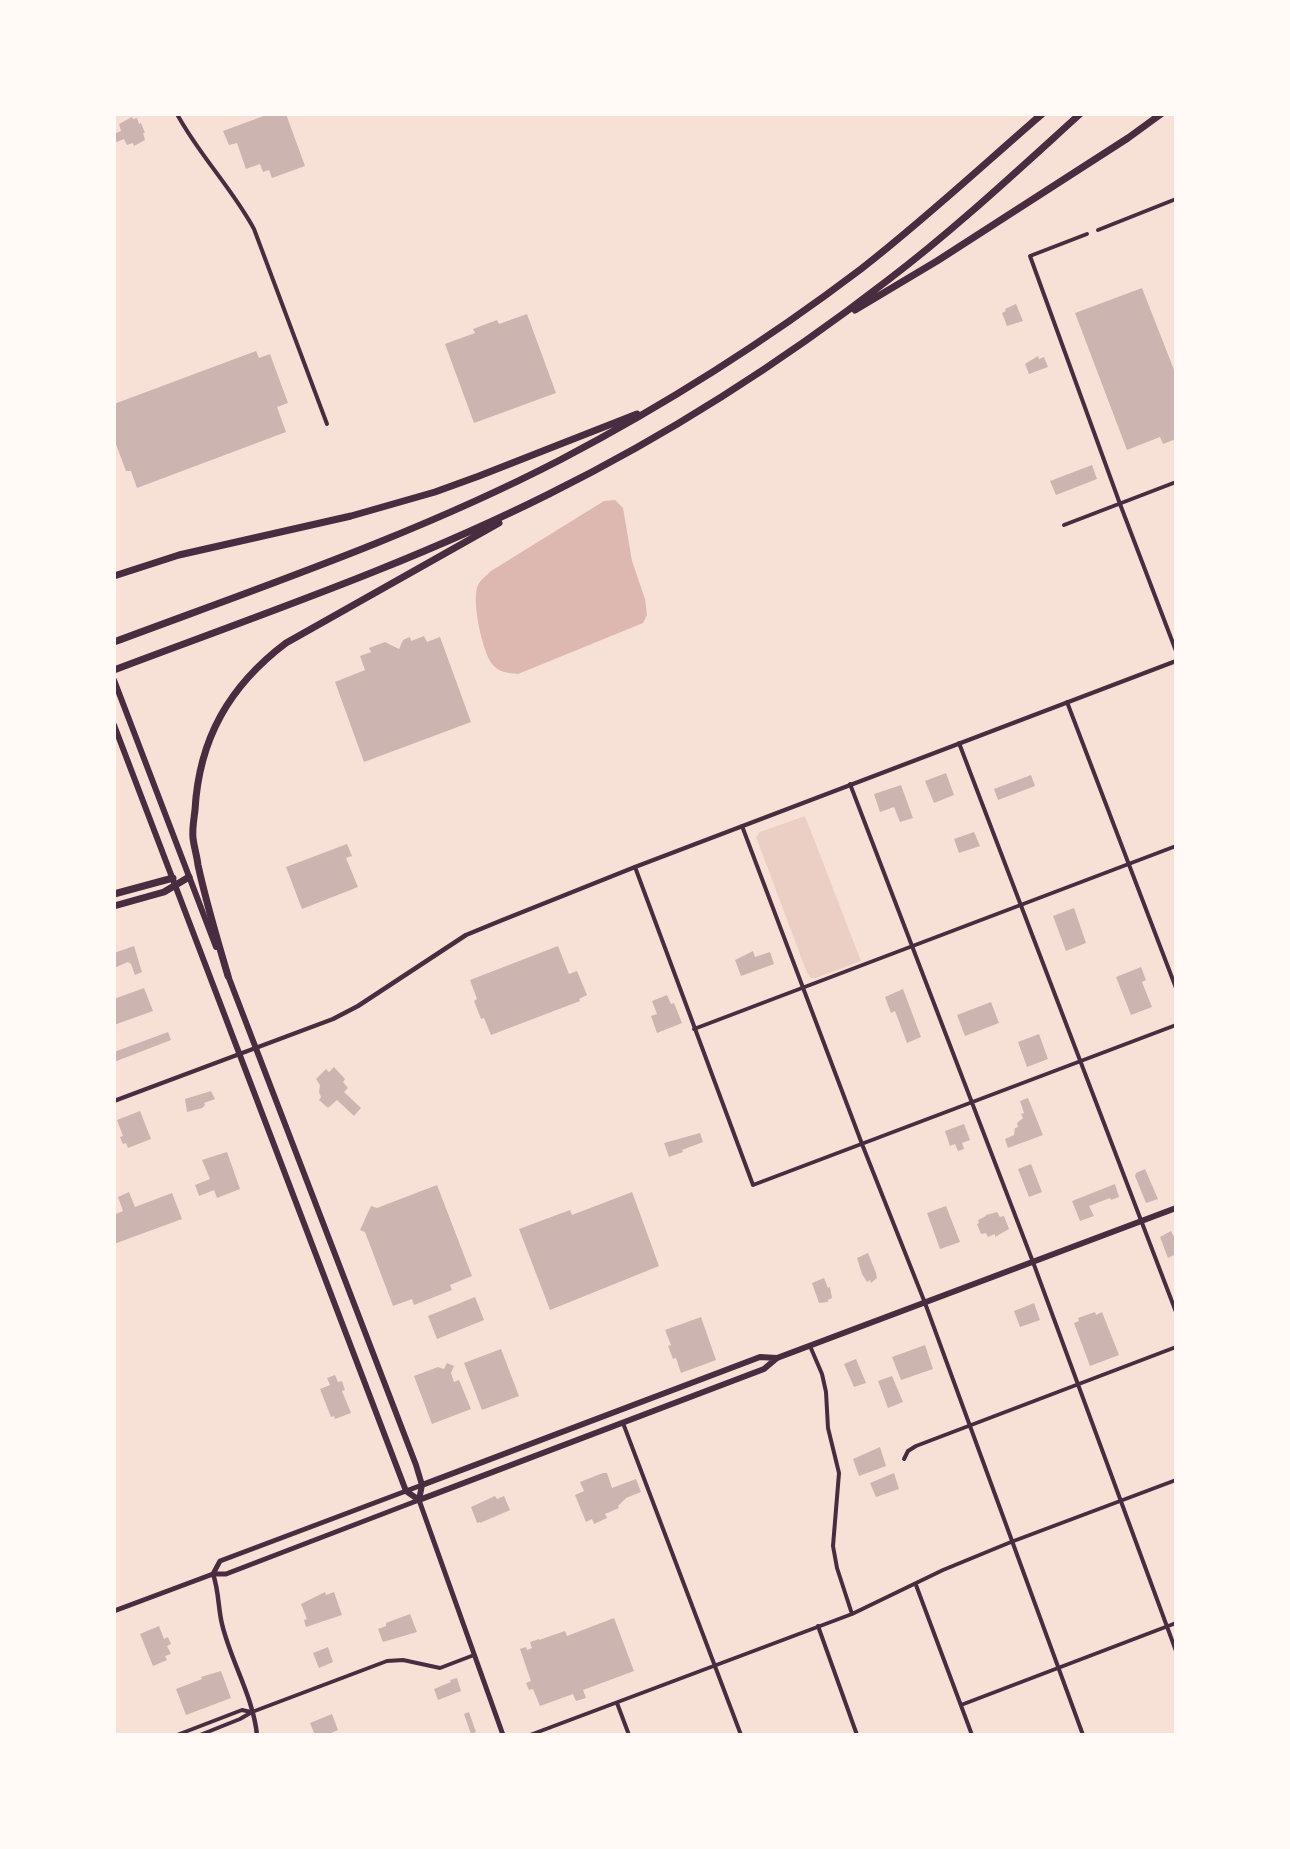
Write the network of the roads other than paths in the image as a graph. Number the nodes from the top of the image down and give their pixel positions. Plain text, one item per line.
1 (177, 114) edge
2 (1042, 114) edge
3 (1080, 114) edge
4 (1161, 114) edge
5 (1176, 199) edge
6 (1098, 230) dead end
7 (1087, 234) dead end
8 (819, 331) junction
9 (659, 405) junction
10 (327, 424) dead end
11 (1176, 482) edge
12 (551, 494) junction
13 (1120, 504) junction
14 (1064, 525) dead end
15 (114, 576) edge
16 (114, 642) edge
17 (1176, 651) edge
18 (1176, 661) edge
19 (114, 671) edge
20 (114, 680) edge
21 (1068, 702) junction
22 (114, 725) edge
23 (959, 743) junction
24 (850, 784) junction
25 (742, 826) junction
26 (1176, 846) edge
27 (1129, 864) junction
28 (636, 867) junction
29 (189, 876) junction
30 (174, 882) junction
31 (114, 894) edge
32 (1020, 905) junction
33 (114, 906) edge
34 (912, 946) junction
35 (228, 976) junction
36 (803, 987) junction
37 (1176, 988) edge
38 (1176, 1025) edge
39 (694, 1029) junction
40 (255, 1047) junction
41 (239, 1054) junction
42 (1080, 1061) junction
43 (114, 1101) edge
44 (971, 1102) junction
45 (862, 1144) junction
46 (1176, 1208) edge
47 (1141, 1221) junction
48 (1033, 1262) junction
49 (925, 1303) junction
50 (1176, 1312) edge
51 (809, 1346) junction
52 (1176, 1347) edge
53 (777, 1358) junction
54 (1077, 1385) junction
55 (623, 1423) junction
56 (969, 1426) junction
57 (904, 1459) dead end
58 (1176, 1480) edge
59 (422, 1485) junction
60 (406, 1491) junction
61 (419, 1500) junction
62 (1120, 1501) junction
63 (1011, 1542) junction
64 (213, 1574) junction
65 (916, 1585) junction
66 (114, 1611) edge
67 (852, 1614) junction
68 (1176, 1623) edge
69 (818, 1626) junction
70 (1167, 1626) junction
71 (1176, 1651) edge
72 (475, 1655) junction
73 (715, 1666) junction
74 (1058, 1668) junction
75 (617, 1703) junction
76 (960, 1705) junction
77 (252, 1712) junction
78 (177, 1735) edge
79 (200, 1735) edge
80 (257, 1735) edge
81 (503, 1735) edge
82 (530, 1735) edge
83 (629, 1735) edge
84 (741, 1735) edge
85 (857, 1735) edge
86 (972, 1735) edge
87 (1083, 1735) edge

1 - 10 street
2 - 9 highway
3 - 8 highway
4 - 8 highway
5 - 6 street
7 - 13 street
8 - 12 highway
9 - 15 highway
9 - 16 highway
11 - 13 street
12 - 19 highway
12 - 35 highway
13 - 14 street
13 - 17 street
18 - 21 street
20 - 29 main road
21 - 23 street
21 - 27 street
22 - 30 main road
23 - 24 street
23 - 32 street
24 - 25 street
24 - 34 street
25 - 28 street
25 - 36 street
26 - 27 street
27 - 32 street
27 - 37 street
28 - 39 street
28 - 40 street
29 - 30 highway
29 - 35 main road
30 - 31 highway
30 - 33 highway
30 - 41 main road
32 - 34 street
32 - 42 street
34 - 36 street
34 - 44 street
35 - 40 main road
36 - 39 street
36 - 45 street
38 - 42 street
39 - 45 street
40 - 41 street
40 - 59 main road
41 - 43 street
41 - 60 main road
42 - 44 street
42 - 47 street
44 - 45 street
44 - 48 street
45 - 49 street
46 - 47 main road
47 - 48 main road
47 - 50 street
48 - 49 main road
48 - 54 street
49 - 51 main road
49 - 56 street
51 - 53 main road
51 - 67 street
52 - 54 street
53 - 55 main road
53 - 59 main road
54 - 56 street
54 - 62 street
55 - 61 main road
55 - 73 street
56 - 57 street
56 - 63 street
58 - 62 street
59 - 60 main road
59 - 61 main road
60 - 61 main road
60 - 64 main road
61 - 64 main road
61 - 72 main road
62 - 63 street
62 - 70 street
63 - 65 street
63 - 74 street
64 - 66 main road
64 - 77 street
65 - 67 street
65 - 76 street
67 - 69 street
68 - 70 street
69 - 73 street
69 - 85 street
70 - 71 street
70 - 74 street
72 - 77 street
72 - 81 main road
73 - 75 street
73 - 84 street
74 - 76 street
74 - 87 street
75 - 82 street
75 - 83 street
76 - 86 street
77 - 78 street
77 - 79 street
77 - 80 street

